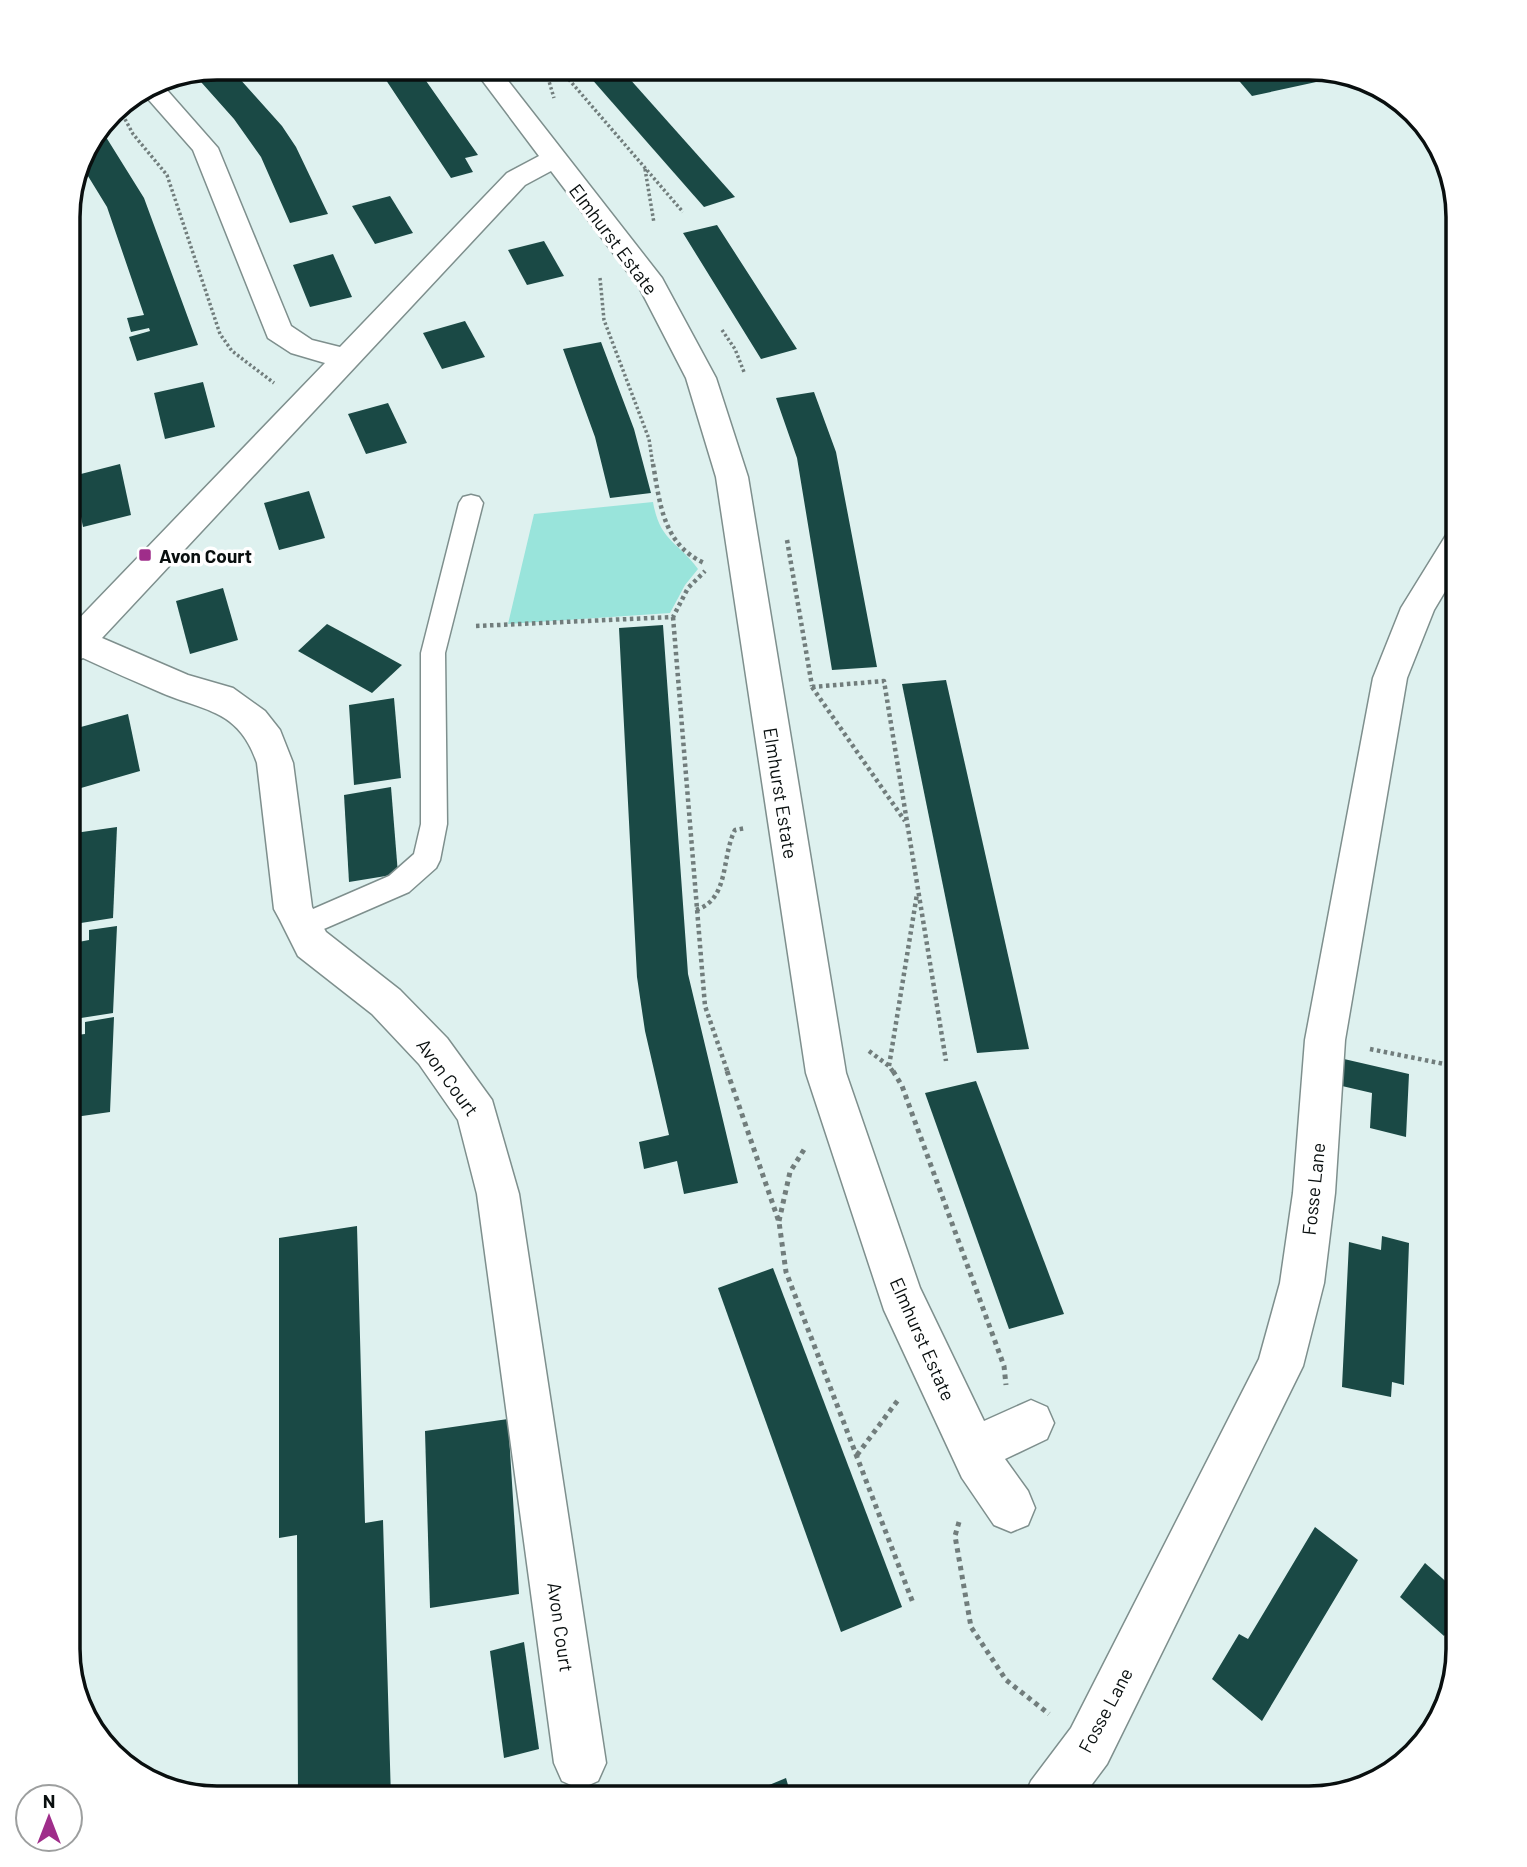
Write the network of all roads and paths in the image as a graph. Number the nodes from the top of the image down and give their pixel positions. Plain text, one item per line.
1 (494, 80) edge
2 (569, 80) edge
3 (158, 95) edge
4 (124, 117) edge
5 (553, 159) junction
6 (645, 169) junction
7 (683, 212) dead end
8 (654, 223) dead end
9 (628, 254) junction
10 (348, 358) junction
11 (303, 405) junction
12 (471, 503) dead end
13 (1446, 562) edge
14 (673, 617) junction
15 (505, 626) dead end
16 (81, 633) edge
17 (81, 647) edge
18 (786, 824) junction
19 (908, 825) junction
20 (918, 890) junction
21 (696, 910) junction
22 (300, 926) junction
23 (819, 1028) junction
24 (1325, 1040) junction
25 (946, 1062) dead end
26 (1446, 1064) edge
27 (889, 1066) junction
28 (846, 1132) junction
29 (779, 1222) junction
30 (930, 1358) junction
31 (1004, 1366) dead end
32 (1031, 1423) dead end
33 (856, 1455) junction
34 (977, 1455) junction
35 (1011, 1508) dead end
36 (914, 1603) dead end
37 (1089, 1746) junction
38 (580, 1763) dead end
39 (1059, 1786) edge

1 - 5 street, Elmhurst Estate
2 - 6 path
3 - 10 street
4 - 11 path
5 - 9 street, Elmhurst Estate
5 - 10 street
6 - 7 path
6 - 8 path
9 - 14 path
9 - 18 street, Elmhurst Estate
10 - 11 street
11 - 16 street
12 - 22 lane
13 - 24 street, Fosse Lane
14 - 15 path
14 - 21 path
17 - 22 street, Avon Court
18 - 21 path
18 - 23 street, Elmhurst Estate
19 - 19 path
19 - 20 path
20 - 25 path
20 - 27 path
21 - 29 path
22 - 38 street, Avon Court
23 - 27 path
23 - 28 street, Elmhurst Estate
24 - 26 path
24 - 37 street, Fosse Lane
27 - 31 path
28 - 29 path
28 - 30 street, Elmhurst Estate
29 - 33 path
30 - 33 path
30 - 34 street, Elmhurst Estate
32 - 34 street
33 - 36 path
34 - 35 street, Elmhurst Estate
34 - 37 path
37 - 39 street, Fosse Lane

